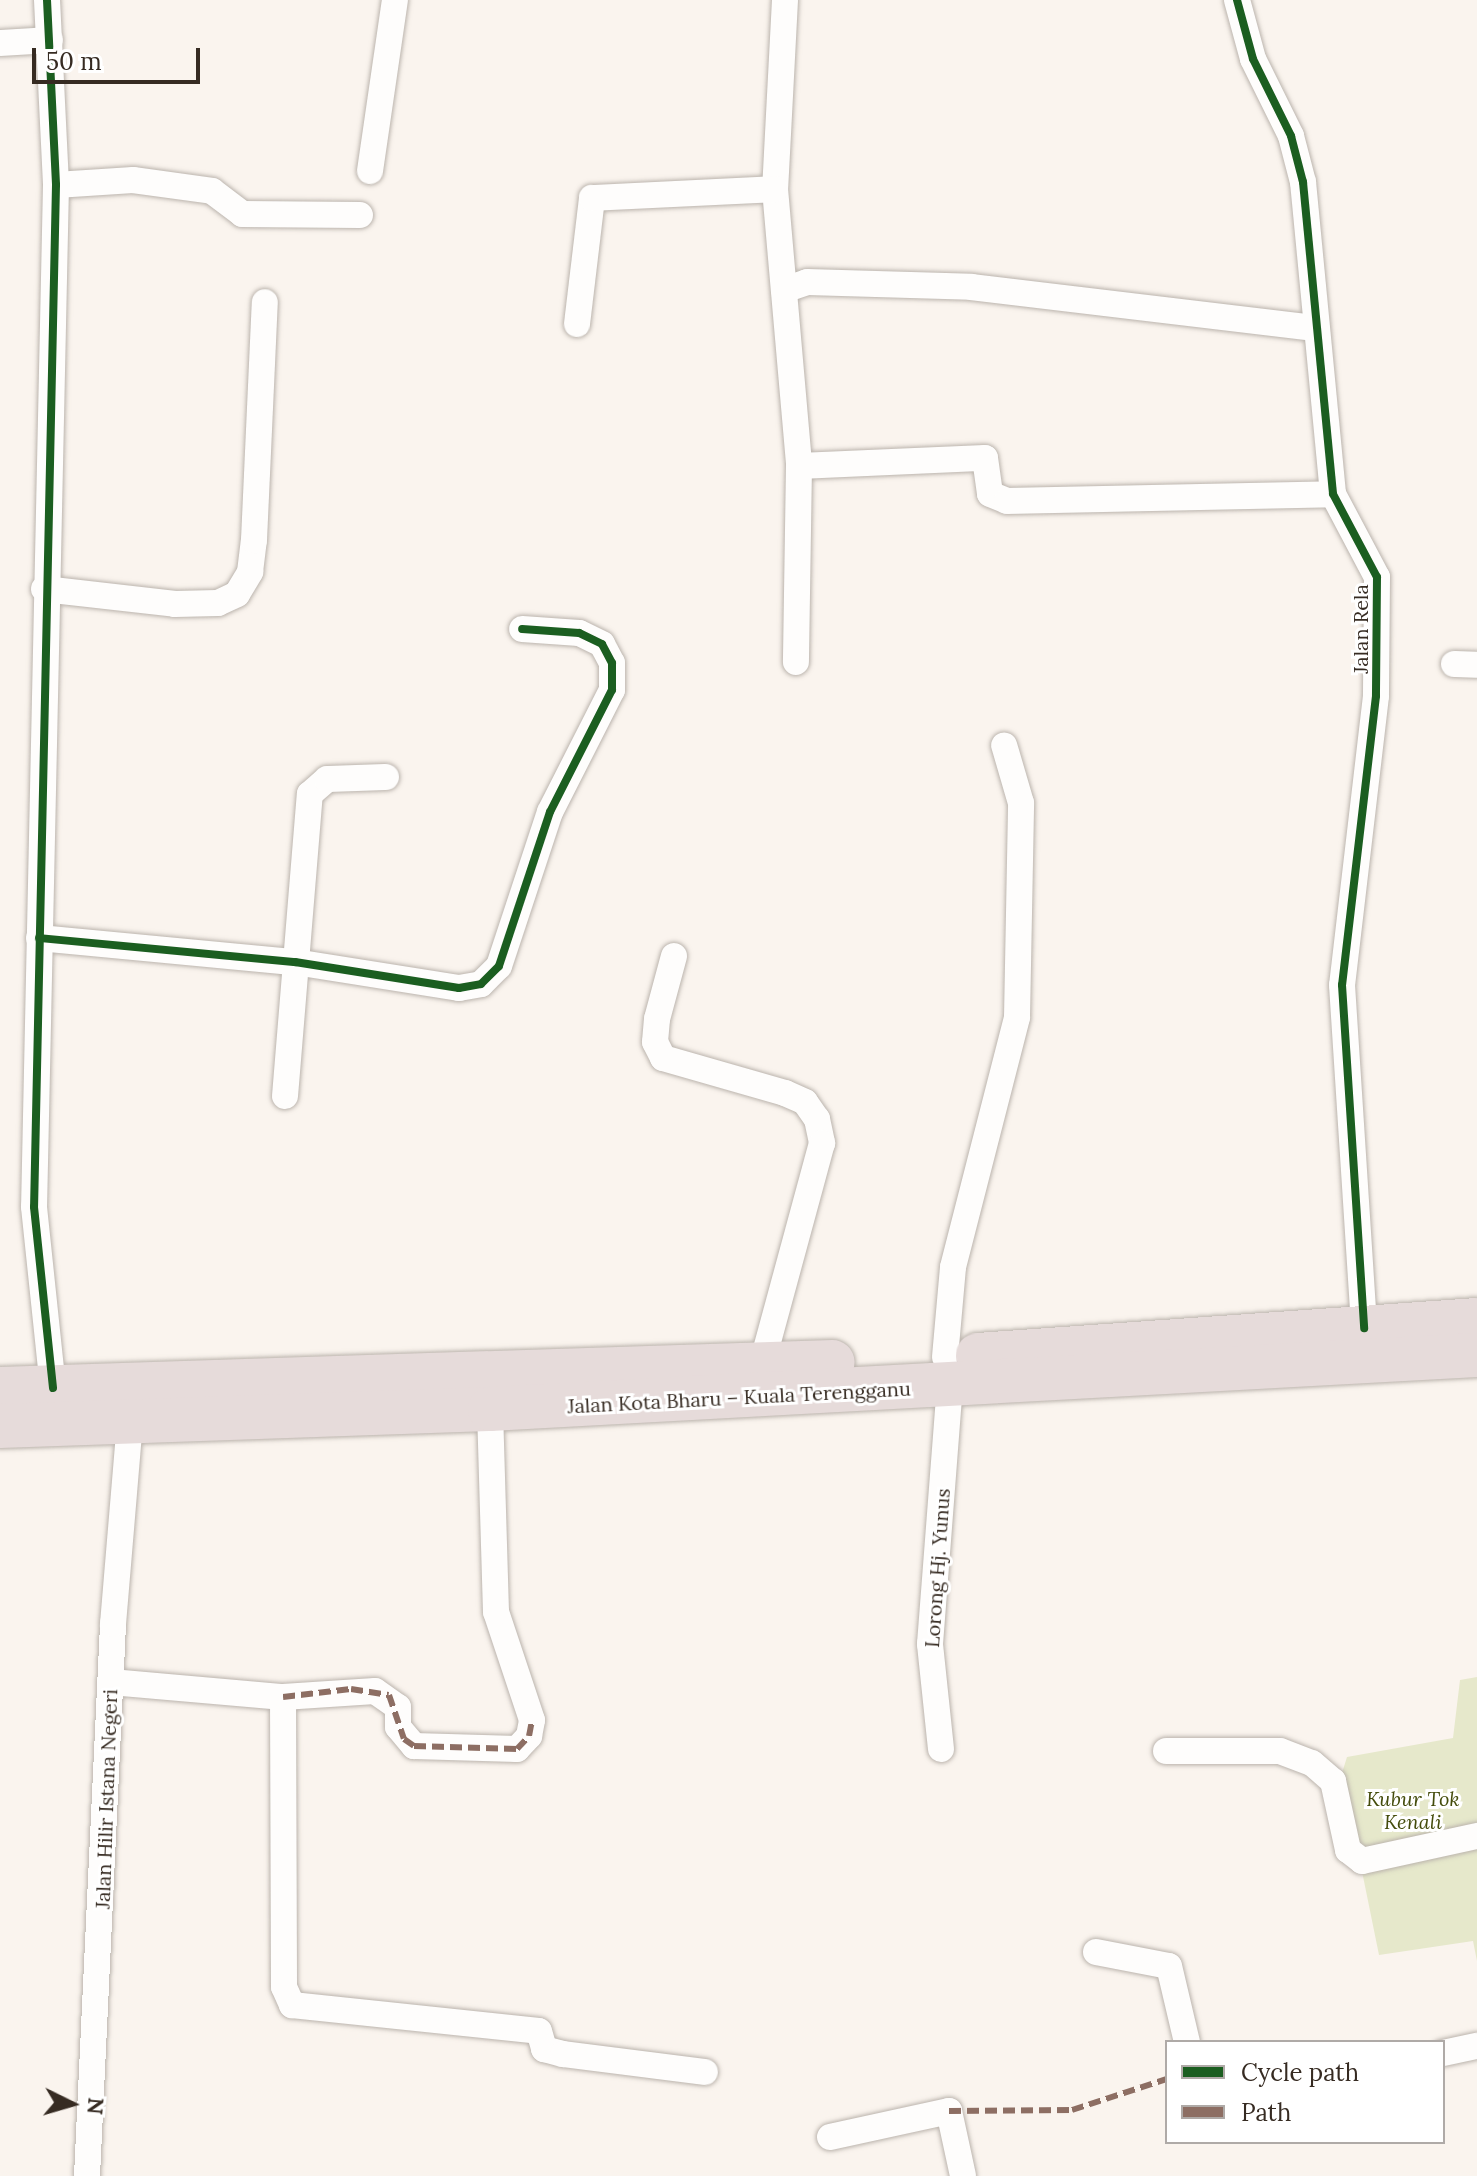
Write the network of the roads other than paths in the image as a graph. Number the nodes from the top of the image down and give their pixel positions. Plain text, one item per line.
1 (47, 0) edge
2 (395, 0) edge
3 (785, 0) edge
4 (1237, 0) edge
5 (50, 40) junction
6 (0, 43) edge
7 (370, 171) dead end
8 (56, 185) junction
9 (775, 189) junction
10 (360, 215) dead end
11 (784, 290) junction
12 (265, 302) dead end
13 (577, 324) dead end
14 (1317, 328) junction
15 (799, 466) junction
16 (1333, 494) junction
17 (44, 589) junction
18 (522, 629) dead end
19 (796, 662) dead end
20 (1004, 745) dead end
21 (386, 777) dead end
22 (39, 938) junction
23 (674, 956) dead end
24 (295, 962) junction
25 (285, 1096) dead end
26 (1477, 1320) edge
27 (1364, 1328) junction
28 (1477, 1355) edge
29 (762, 1364) junction
30 (947, 1372) junction
31 (53, 1388) junction
32 (0, 1389) edge
33 (490, 1409) junction
34 (130, 1423) junction
35 (0, 1426) edge
36 (111, 1682) junction
37 (283, 1697) junction
38 (941, 1749) dead end
39 (1166, 1751) dead end
40 (1477, 1836) edge
41 (1096, 1952) dead end
42 (1187, 2040) edge
43 (1477, 2046) edge
44 (1445, 2053) edge
45 (705, 2072) dead end
46 (830, 2137) dead end
47 (87, 2176) edge
48 (963, 2176) edge

1 - 5 street
2 - 7 street
3 - 9 street
4 - 14 street, Jalan Rela
5 - 6 street
5 - 8 street
8 - 10 street
8 - 17 street
9 - 11 street
9 - 13 street
11 - 14 street
11 - 15 street
12 - 17 street
14 - 16 street, Jalan Rela
15 - 16 street
15 - 19 street
16 - 27 street, Jalan Rela
17 - 22 street
18 - 24 street
20 - 30 street, Lorong Hj. Yunus
21 - 24 street
22 - 24 street
22 - 31 street
23 - 29 street
24 - 25 street
26 - 27 highway, Jalan Kota Bharu – Kuala Terengganu
27 - 30 highway, Jalan Kota Bharu – Kuala Terengganu
28 - 30 highway, Jalan Kota Bharu – Kuala Terengganu
29 - 30 highway, Jalan Kota Bharu – Kuala Terengganu
29 - 31 highway, Jalan Kota Bharu – Kuala Terengganu
30 - 33 highway, Jalan Kota Bharu – Kuala Terengganu
30 - 38 street, Lorong Hj. Yunus
31 - 32 highway, Jalan Kota Bharu – Kuala Terengganu
33 - 34 highway, Jalan Kota Bharu – Kuala Terengganu
33 - 37 street
34 - 35 highway, Jalan Kota Bharu – Kuala Terengganu
34 - 36 street, Jalan Hilir Istana Negeri
36 - 37 street
36 - 47 street, Jalan Hilir Istana Negeri
37 - 45 street
39 - 40 street
41 - 42 street
43 - 44 street
46 - 48 street

